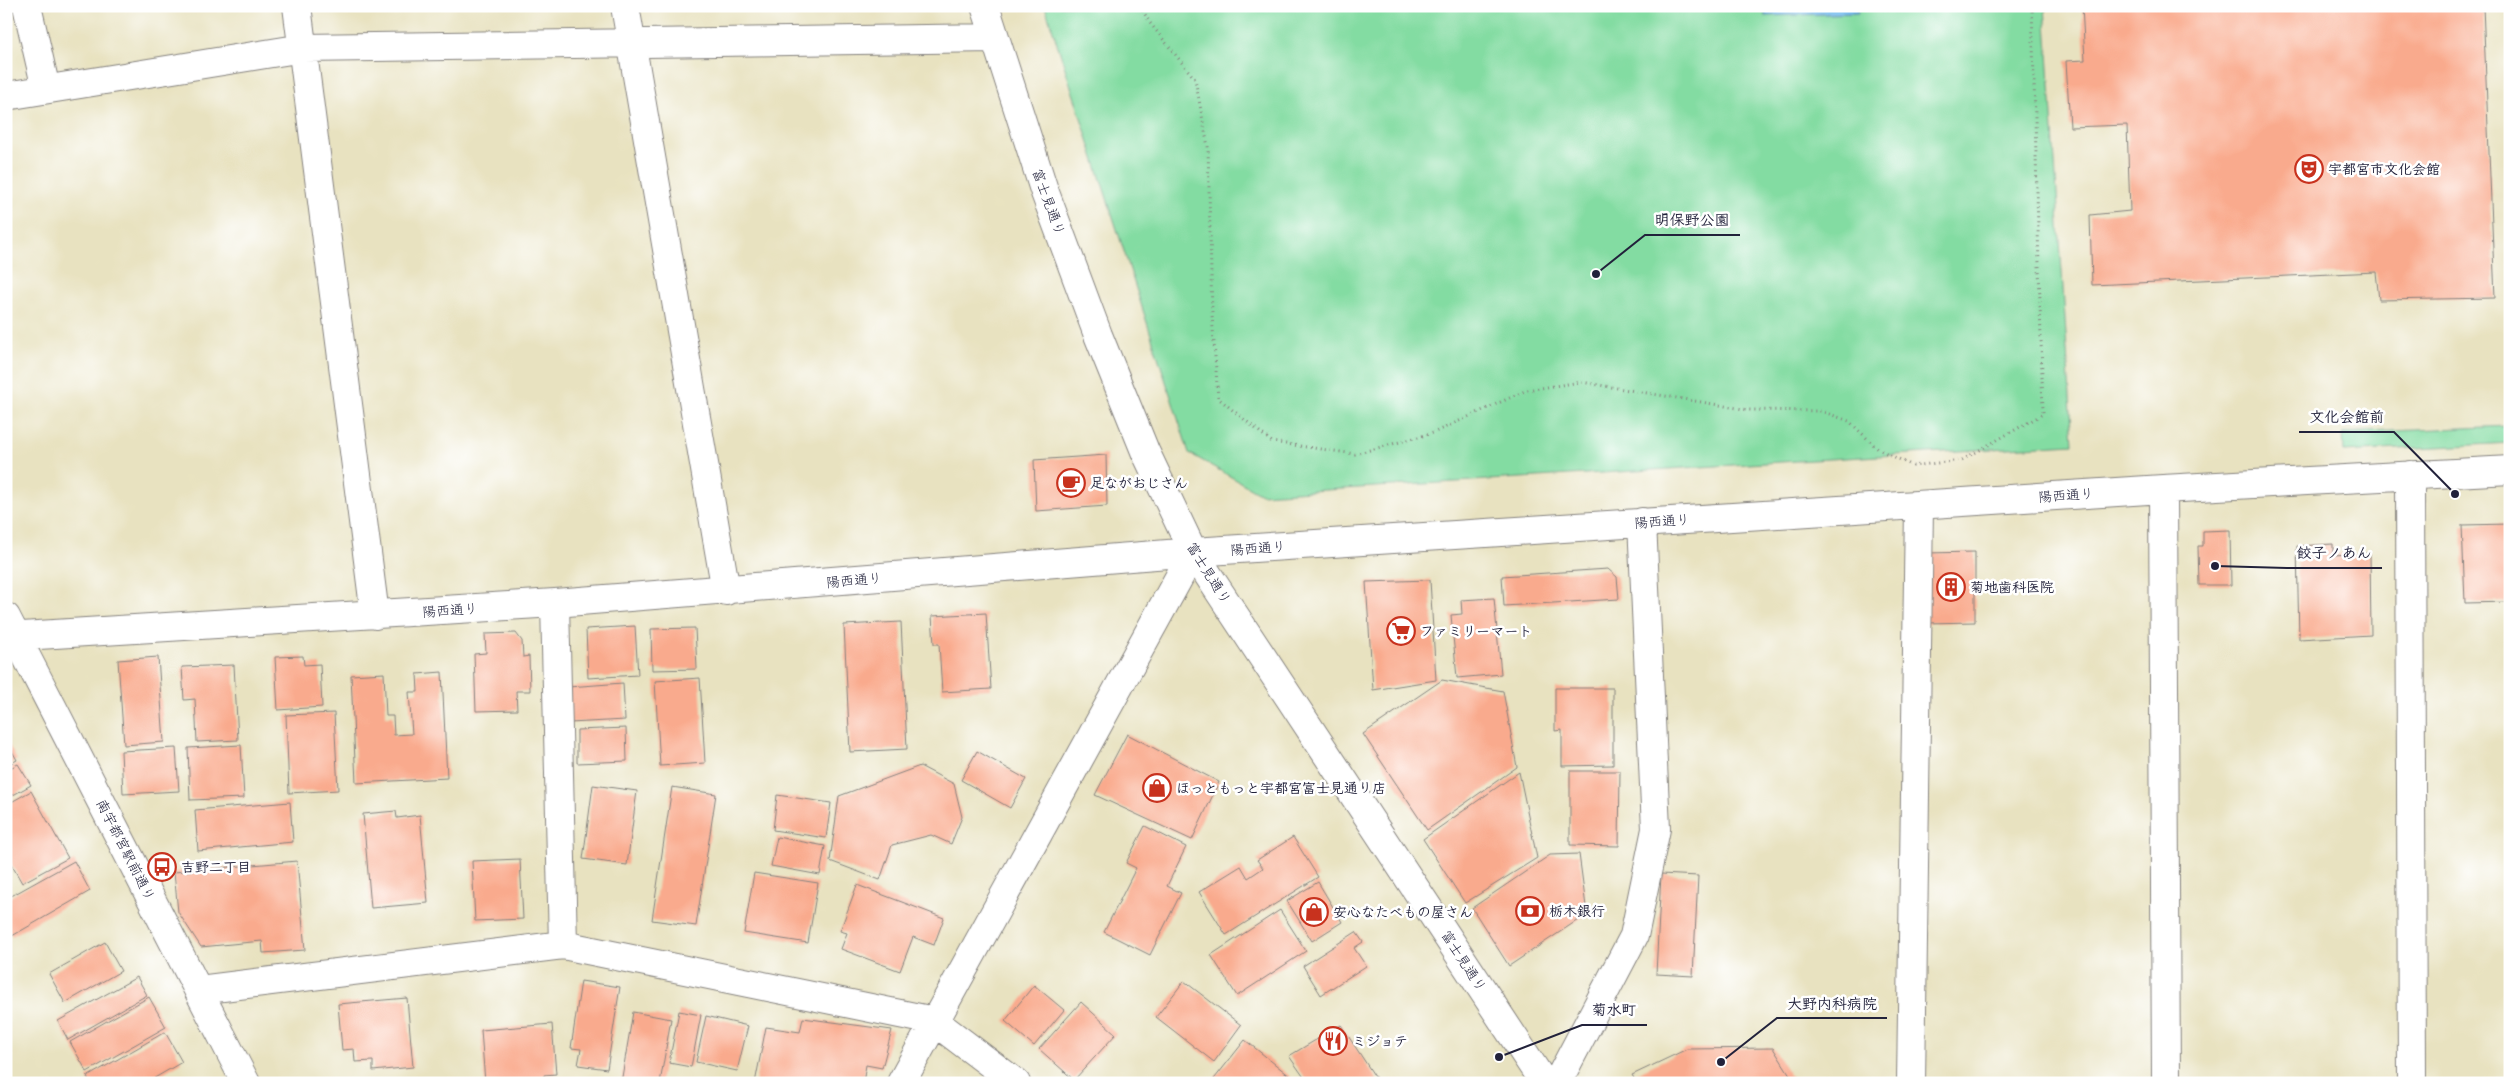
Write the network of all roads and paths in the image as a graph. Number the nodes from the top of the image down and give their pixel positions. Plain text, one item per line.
1 (27, 6) edge
2 (297, 6) edge
3 (625, 6) edge
4 (986, 6) edge
5 (1140, 6) edge
6 (2032, 6) edge
7 (994, 38) junction
8 (632, 42) junction
9 (303, 48) junction
10 (46, 89) junction
11 (6, 96) edge
12 (2510, 470) edge
13 (2410, 475) junction
14 (2163, 489) junction
15 (1919, 506) junction
16 (1642, 522) junction
17 (1193, 552) junction
18 (726, 590) junction
19 (555, 603) junction
20 (375, 615) junction
21 (9, 630) edge
22 (564, 945) junction
23 (199, 990) junction
24 (934, 1021) junction
25 (246, 1083) edge
26 (901, 1083) edge
27 (1016, 1083) edge
28 (1544, 1083) edge
29 (1557, 1083) edge
30 (1911, 1083) edge
31 (2166, 1083) edge
32 (2412, 1083) edge

1 - 10 street
2 - 9 street
3 - 8 street
4 - 7 street, 富士見通り
5 - 6 path
7 - 8 street
7 - 17 street, 富士見通り
8 - 9 street
8 - 18 street
9 - 10 street
9 - 20 street
10 - 11 street
12 - 13 street, 陽西通り
13 - 14 street, 陽西通り
13 - 32 street
14 - 15 street, 陽西通り
14 - 31 street
15 - 16 street, 陽西通り
15 - 30 street
16 - 17 street, 陽西通り
16 - 29 street
17 - 18 street, 陽西通り
17 - 24 street
17 - 28 street, 富士見通り
18 - 19 street, 陽西通り
19 - 20 street, 陽西通り
19 - 22 street
20 - 21 street, 陽西通り
21 - 23 street, 南宇都宮駅前通り
22 - 23 street
22 - 24 street
23 - 25 street, 南宇都宮駅前通り
24 - 26 street
24 - 27 street

